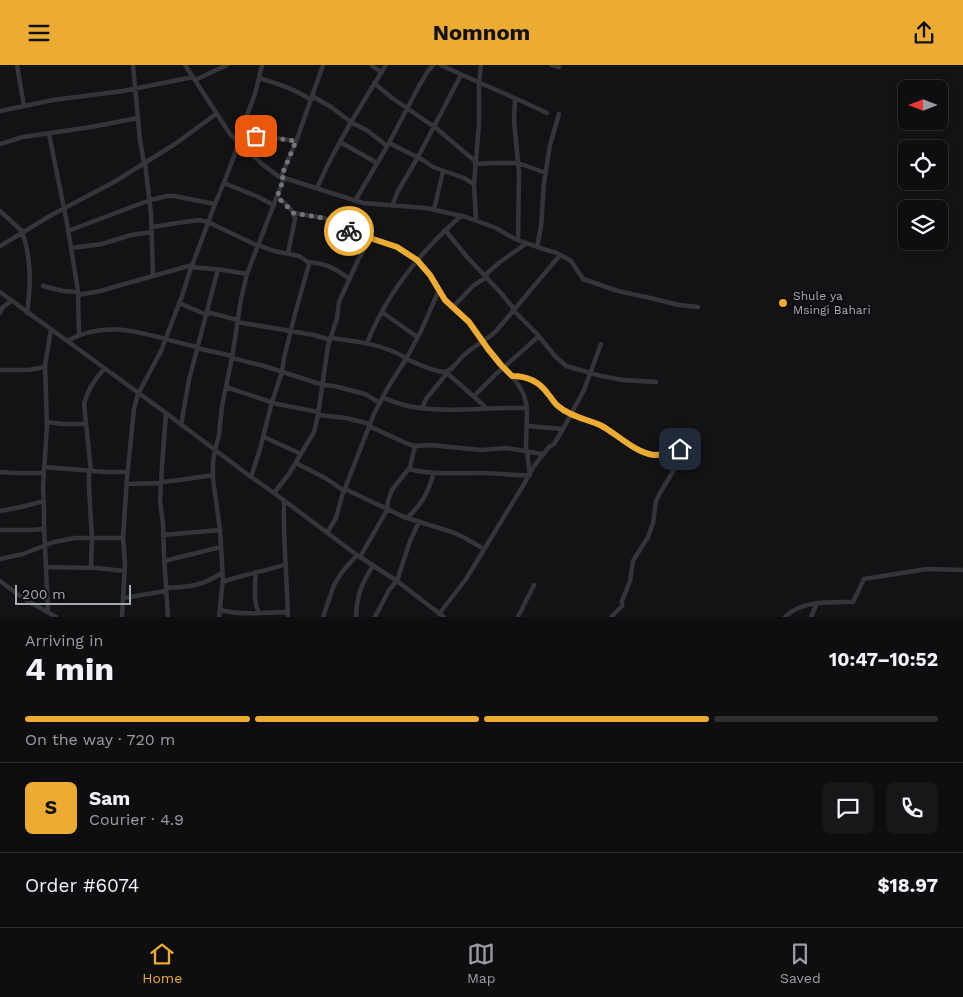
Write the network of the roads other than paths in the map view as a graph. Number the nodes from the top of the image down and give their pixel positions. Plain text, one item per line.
1 (17, 65) edge
2 (133, 65) edge
3 (185, 65) edge
4 (227, 65) edge
5 (262, 65) edge
6 (323, 65) edge
7 (371, 65) edge
8 (386, 65) edge
9 (433, 65) edge
10 (440, 65) edge
11 (481, 65) edge
12 (552, 65) edge
13 (559, 67) dead end
14 (381, 72) junction
15 (461, 75) junction
16 (194, 78) junction
17 (259, 78) junction
18 (374, 83) junction
19 (479, 83) junction
20 (135, 89) junction
21 (311, 98) junction
22 (515, 98) junction
23 (24, 106) junction
24 (407, 108) junction
25 (0, 111) edge
26 (547, 113) dead end
27 (216, 114) junction
28 (559, 114) dead end
29 (138, 118) junction
30 (351, 122) junction
31 (434, 127) junction
32 (49, 134) junction
33 (239, 135) junction
34 (296, 141) junction
35 (238, 142) junction
36 (340, 143) junction
37 (388, 144) junction
38 (0, 145) edge
39 (418, 157) junction
40 (144, 163) junction
41 (377, 163) junction
42 (476, 163) junction
43 (518, 163) junction
44 (443, 171) junction
45 (546, 173) junction
46 (283, 177) junction
47 (224, 183) junction
48 (474, 184) junction
49 (317, 189) junction
50 (277, 197) junction
51 (150, 200) junction
52 (355, 201) junction
53 (215, 204) junction
54 (274, 205) junction
55 (392, 206) junction
56 (64, 209) junction
57 (434, 210) junction
58 (0, 211) edge
59 (293, 213) junction
60 (461, 216) junction
61 (476, 220) junction
62 (208, 222) junction
63 (152, 229) junction
64 (445, 230) junction
65 (68, 231) junction
66 (23, 232) junction
67 (371, 238) junction
68 (518, 240) junction
69 (527, 243) junction
70 (0, 246) edge
71 (258, 246) junction
72 (536, 247) junction
73 (71, 248) junction
74 (288, 253) junction
75 (560, 255) junction
76 (417, 260) junction
77 (308, 262) junction
78 (191, 266) junction
79 (218, 269) junction
80 (247, 274) junction
81 (153, 276) junction
82 (486, 276) junction
83 (350, 279) junction
84 (43, 286) dead end
85 (439, 290) junction
86 (0, 292) edge
87 (78, 294) junction
88 (12, 301) junction
89 (179, 303) junction
90 (453, 307) junction
91 (698, 307) dead end
92 (514, 310) junction
93 (382, 312) junction
94 (0, 313) edge
95 (27, 313) junction
96 (207, 313) junction
97 (237, 321) junction
98 (51, 330) junction
99 (291, 331) junction
100 (79, 335) junction
101 (539, 336) junction
102 (417, 337) junction
103 (165, 339) junction
104 (330, 339) junction
105 (66, 341) junction
106 (482, 342) junction
107 (367, 343) junction
108 (601, 344) dead end
109 (197, 347) junction
110 (232, 357) junction
111 (406, 359) junction
112 (45, 367) junction
113 (503, 368) junction
114 (104, 369) junction
115 (0, 370) edge
116 (282, 372) junction
117 (446, 373) junction
118 (590, 373) junction
119 (512, 376) junction
120 (656, 382) dead end
121 (323, 385) junction
122 (226, 387) junction
123 (138, 394) junction
124 (474, 397) junction
125 (383, 398) junction
126 (272, 402) junction
127 (380, 403) junction
128 (422, 408) junction
129 (487, 409) junction
130 (526, 409) junction
131 (166, 413) junction
132 (318, 413) junction
133 (571, 414) junction
134 (47, 421) junction
135 (86, 424) junction
136 (181, 425) junction
137 (369, 425) junction
138 (526, 427) junction
139 (563, 429) junction
140 (264, 437) junction
141 (415, 446) junction
142 (215, 450) junction
143 (526, 451) junction
144 (301, 454) junction
145 (543, 454) junction
146 (296, 463) junction
147 (409, 469) junction
148 (44, 470) junction
149 (90, 471) junction
150 (0, 472) edge
151 (127, 472) junction
152 (434, 473) junction
153 (213, 475) junction
154 (530, 475) junction
155 (251, 477) junction
156 (161, 483) junction
157 (126, 485) junction
158 (345, 490) junction
159 (274, 493) junction
160 (284, 500) junction
161 (44, 501) junction
162 (387, 510) junction
163 (0, 511) edge
164 (406, 518) junction
165 (419, 522) junction
166 (44, 529) junction
167 (0, 530) edge
168 (220, 530) junction
169 (327, 533) junction
170 (163, 535) junction
171 (92, 538) junction
172 (123, 538) junction
173 (45, 545) junction
174 (221, 547) junction
175 (484, 549) junction
176 (359, 556) junction
177 (0, 559) edge
178 (164, 561) junction
179 (286, 564) junction
180 (373, 566) junction
181 (46, 567) junction
182 (92, 568) junction
183 (963, 570) edge
184 (124, 571) junction
185 (222, 573) junction
186 (256, 573) junction
187 (0, 581) edge
188 (397, 581) junction
189 (223, 582) junction
190 (534, 585) dead end
191 (166, 589) junction
192 (123, 598) junction
193 (817, 603) junction
194 (221, 610) junction
195 (48, 612) junction
196 (259, 613) junction
197 (439, 614) edge
198 (288, 615) edge
199 (56, 617) edge
200 (122, 617) edge
201 (168, 617) edge
202 (220, 617) edge
203 (323, 617) edge
204 (356, 617) edge
205 (375, 617) edge
206 (432, 617) edge
207 (518, 617) edge
208 (611, 617) edge
209 (786, 617) edge
210 (811, 617) edge

1 - 23 street
2 - 20 street
3 - 16 street
4 - 16 street
5 - 17 street
6 - 21 street
7 - 14 street
8 - 14 street
9 - 24 street
10 - 15 street
11 - 19 street
12 - 13 street
14 - 18 street
15 - 19 street
15 - 31 street
16 - 20 street
16 - 27 street
17 - 21 street
17 - 33 street
18 - 24 street
18 - 30 street
19 - 22 street
19 - 42 street
20 - 23 street
20 - 29 street
21 - 30 street
21 - 34 street
22 - 26 street
22 - 43 street
23 - 25 street
24 - 31 street
24 - 37 street
27 - 35 street
27 - 40 street
28 - 45 street
29 - 32 street
29 - 40 street
30 - 36 street
30 - 37 street
31 - 39 street
31 - 42 street
32 - 38 street
32 - 56 street
33 - 34 street
33 - 35 street
34 - 46 street
35 - 46 street
35 - 47 street
36 - 41 street
36 - 49 street
37 - 39 street
37 - 41 street
39 - 44 street
39 - 55 street
40 - 51 street
40 - 56 street
41 - 52 street
42 - 43 street
42 - 48 street
43 - 45 street
43 - 68 street
44 - 48 street
44 - 57 street
45 - 72 street
46 - 49 street
46 - 50 street
47 - 53 street
47 - 54 street
48 - 61 street
49 - 52 street
50 - 54 street
50 - 59 street
51 - 53 street
51 - 63 street
51 - 65 street
52 - 55 street
53 - 62 street
54 - 71 street
55 - 57 street
56 - 65 street
56 - 66 street
57 - 60 street
58 - 66 street
59 - 67 street
59 - 74 street
60 - 61 street
60 - 64 street
61 - 68 street
62 - 63 street
62 - 71 street
62 - 78 street
63 - 73 street
63 - 81 street
64 - 76 street
64 - 82 street
65 - 73 street
66 - 70 street
66 - 95 street
67 - 76 street
67 - 83 street
68 - 69 street
69 - 72 street
69 - 82 street
71 - 74 street
71 - 80 street
72 - 75 street
73 - 87 street
74 - 77 street
75 - 91 street
75 - 92 street
76 - 85 street
76 - 93 street
77 - 83 street
77 - 99 street
78 - 79 street
78 - 81 street
78 - 89 street
79 - 80 street
79 - 96 street
80 - 97 street
81 - 87 street
82 - 90 street
82 - 92 street
83 - 104 street
84 - 87 street
85 - 90 street
85 - 102 street
86 - 88 street
87 - 100 street
88 - 94 street
88 - 95 street
89 - 96 street
89 - 103 street
90 - 106 street
92 - 101 street
92 - 106 street
93 - 102 street
93 - 107 street
95 - 98 street
96 - 97 street
96 - 109 street
97 - 99 street
97 - 110 street
98 - 105 street
98 - 112 street
99 - 104 street
99 - 116 street
100 - 103 street
100 - 105 street
101 - 113 street
101 - 118 street
102 - 111 street
103 - 109 street
103 - 123 street
104 - 107 street
104 - 121 street
105 - 114 street
106 - 113 street
106 - 117 street
107 - 111 street
108 - 118 street
109 - 110 street
109 - 136 street
110 - 116 street
110 - 122 street
111 - 117 street
111 - 125 street
112 - 115 street
112 - 134 street
113 - 119 street
113 - 124 street
114 - 123 street
114 - 135 street
116 - 121 street
116 - 126 street
117 - 124 street
117 - 128 street
118 - 120 street
118 - 133 street
119 - 130 street
119 - 133 street
121 - 127 street
121 - 132 street
122 - 126 street
122 - 142 street
123 - 131 street
123 - 151 street
124 - 129 street
125 - 127 street
125 - 128 street
126 - 132 street
126 - 140 street
127 - 137 street
128 - 129 street
129 - 130 street
130 - 138 street
131 - 136 street
131 - 156 street
132 - 137 street
132 - 144 street
133 - 139 street
133 - 208 street
134 - 135 street
134 - 148 street
135 - 149 street
136 - 142 street
137 - 141 street
137 - 158 street
138 - 139 street
138 - 143 street
139 - 145 street
140 - 144 street
140 - 155 street
141 - 143 street
141 - 147 street
142 - 153 street
142 - 155 street
143 - 145 street
143 - 154 street
144 - 146 street
145 - 154 street
146 - 158 street
146 - 159 street
147 - 152 street
147 - 162 street
148 - 149 street
148 - 150 street
148 - 161 street
149 - 151 street
149 - 171 street
151 - 157 street
152 - 154 street
152 - 164 street
153 - 156 street
153 - 168 street
154 - 175 street
155 - 159 street
156 - 157 street
156 - 170 street
157 - 172 street
158 - 162 street
158 - 169 street
159 - 160 street
160 - 169 street
160 - 179 street
161 - 163 street
161 - 166 street
162 - 164 street
162 - 176 street
164 - 165 street
165 - 175 street
165 - 188 street
166 - 167 street
166 - 173 street
168 - 170 street
168 - 174 street
169 - 176 street
170 - 178 street
171 - 172 street
171 - 173 street
171 - 182 street
172 - 184 street
173 - 177 street
173 - 181 street
174 - 178 street
174 - 185 street
175 - 197 street
176 - 180 street
176 - 203 street
178 - 191 street
179 - 186 street
179 - 198 street
180 - 188 street
180 - 204 street
181 - 182 street
181 - 195 street
182 - 184 street
183 - 193 street
184 - 192 street
185 - 189 street
185 - 191 street
186 - 189 street
186 - 196 street
187 - 195 street
188 - 197 street
188 - 205 street
189 - 194 street
190 - 207 street
191 - 192 street
191 - 201 street
192 - 200 street
193 - 209 street
193 - 210 street
194 - 196 street
194 - 202 street
195 - 199 street
196 - 198 street
197 - 206 street

